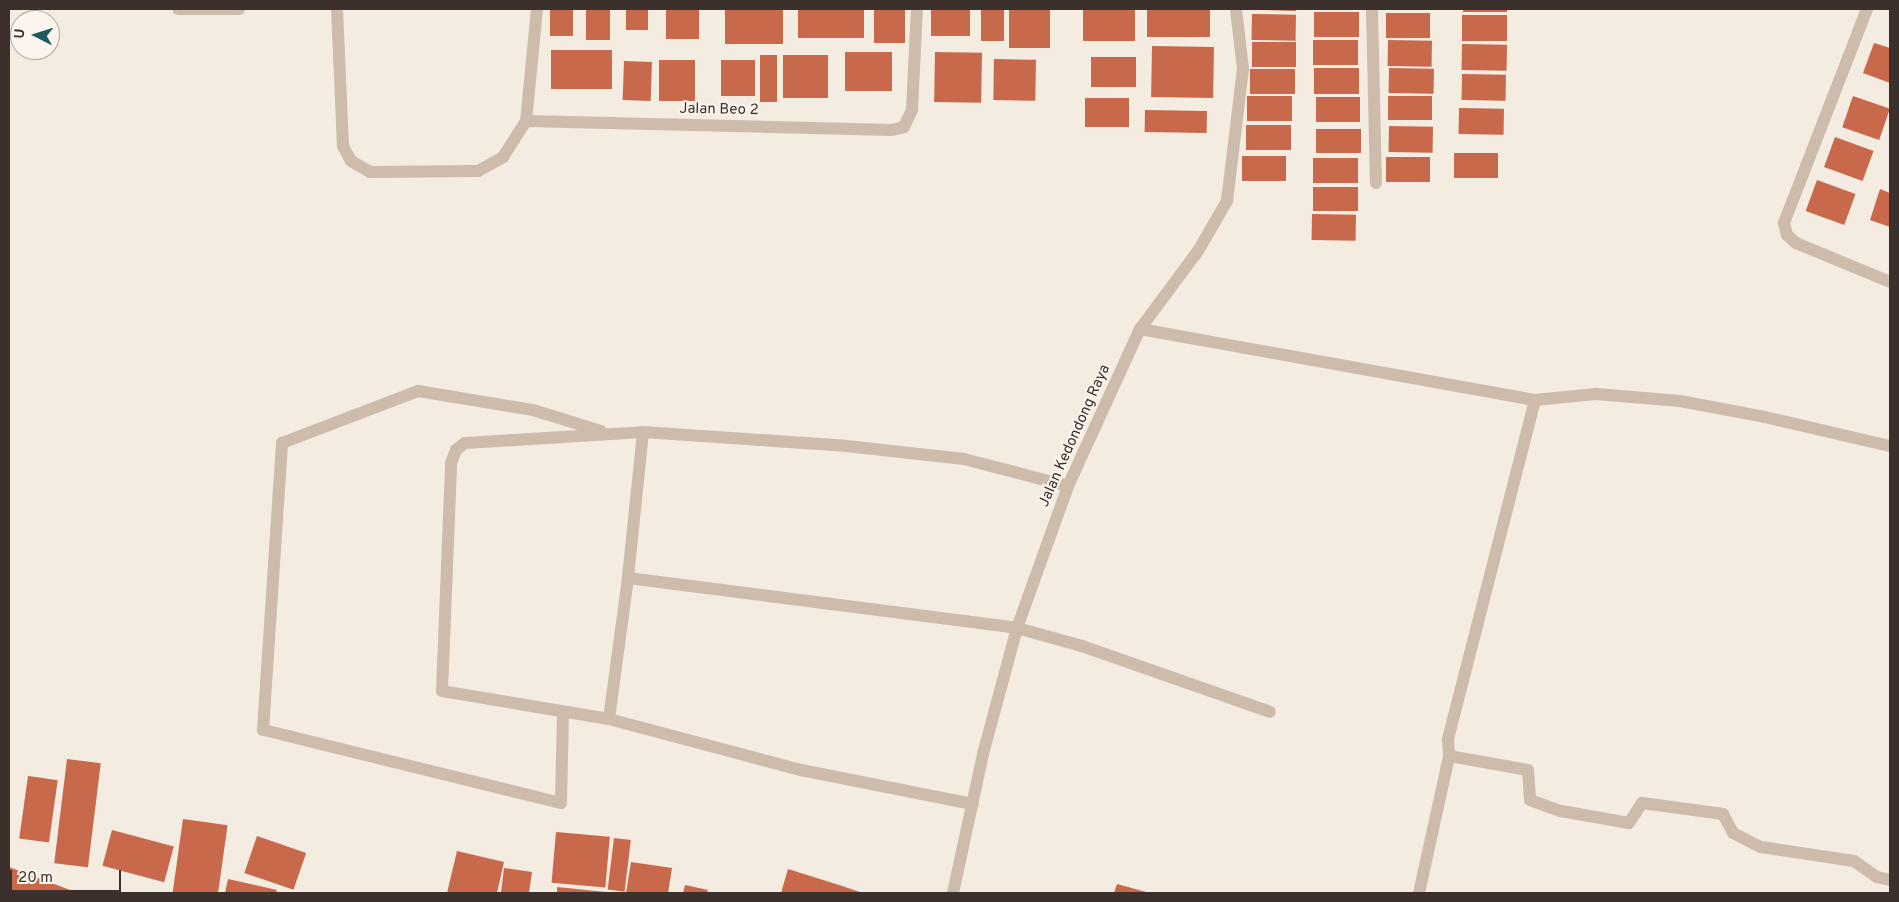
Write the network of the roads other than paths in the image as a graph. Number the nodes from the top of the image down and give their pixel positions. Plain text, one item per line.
1 (178, 9) edge
2 (238, 9) edge
3 (337, 9) edge
4 (537, 9) edge
5 (917, 9) edge
6 (1236, 9) edge
7 (1372, 9) edge
8 (1867, 9) edge
9 (526, 121) junction
10 (1376, 183) dead end
11 (1890, 282) edge
12 (1140, 329) junction
13 (1535, 400) junction
14 (643, 432) junction
15 (610, 434) junction
16 (1890, 446) edge
17 (1068, 486) junction
18 (628, 578) junction
19 (1017, 628) junction
20 (1270, 712) dead end
21 (562, 713) junction
22 (609, 719) junction
23 (1449, 756) junction
24 (973, 804) junction
25 (1890, 880) edge
26 (952, 893) edge
27 (1419, 893) edge

1 - 2 street
3 - 9 street
4 - 9 street
5 - 9 street, Jalan Beo 2
6 - 12 street, Jalan Kedondong Raya
7 - 10 street
8 - 11 street
12 - 13 street
12 - 17 street, Jalan Kedondong Raya
13 - 16 street
13 - 23 street
14 - 15 street
14 - 17 street
14 - 18 street
15 - 21 street
15 - 21 street
17 - 19 street, Jalan Kedondong Raya
18 - 19 street
18 - 22 street
19 - 20 street
19 - 24 street, Jalan Kedondong Raya
21 - 22 street
22 - 24 street
23 - 25 street
23 - 27 street
24 - 26 street, Jalan Kedondong Raya

